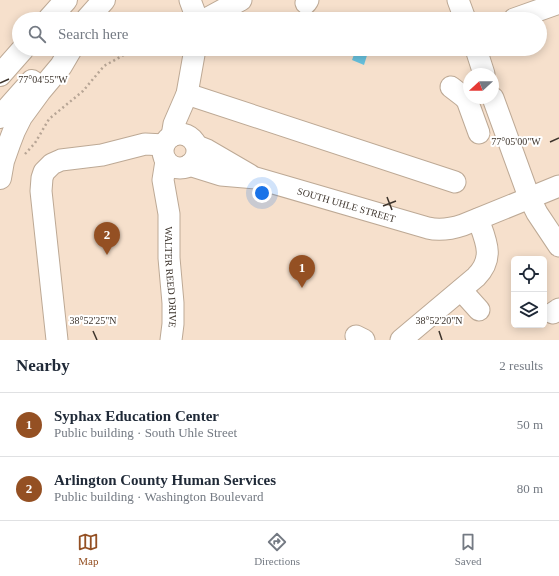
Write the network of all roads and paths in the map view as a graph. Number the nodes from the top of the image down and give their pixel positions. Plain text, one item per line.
1 (66, 0) edge
2 (190, 0) edge
3 (202, 0) edge
4 (241, 0) edge
5 (458, 0) edge
6 (552, 3) edge
7 (55, 12) edge
8 (195, 12) edge
9 (199, 12) edge
10 (219, 12) edge
11 (462, 12) edge
12 (531, 12) edge
13 (17, 56) edge
14 (54, 56) edge
15 (67, 56) edge
16 (123, 56) edge
17 (194, 56) edge
18 (478, 56) edge
19 (482, 68) edge
20 (0, 74) edge
21 (451, 87) dead end
22 (187, 94) junction
23 (502, 112) edge
24 (0, 117) edge
25 (179, 152) junction
26 (22, 157) dead end
27 (0, 178) edge
28 (455, 182) dead end
29 (559, 186) edge
30 (529, 198) junction
31 (478, 219) junction
32 (559, 246) edge
33 (461, 290) junction
34 (479, 310) dead end
35 (57, 340) edge
36 (171, 340) edge
37 (401, 340) edge

1 - 7 highway
2 - 8 street
3 - 9 street
4 - 10 street
5 - 11 street
6 - 12 street
13 - 20 highway
14 - 24 highway
15 - 27 highway
16 - 26 path
17 - 22 street, WALTER REED DRIVE
18 - 19 street
21 - 23 street
22 - 25 street, WALTER REED DRIVE
22 - 28 street
23 - 30 street
25 - 31 street, SOUTH UHLE STREET
25 - 35 street
25 - 36 street, WALTER REED DRIVE
29 - 30 street
30 - 31 street
30 - 32 street
31 - 33 street
33 - 34 street
33 - 37 street

